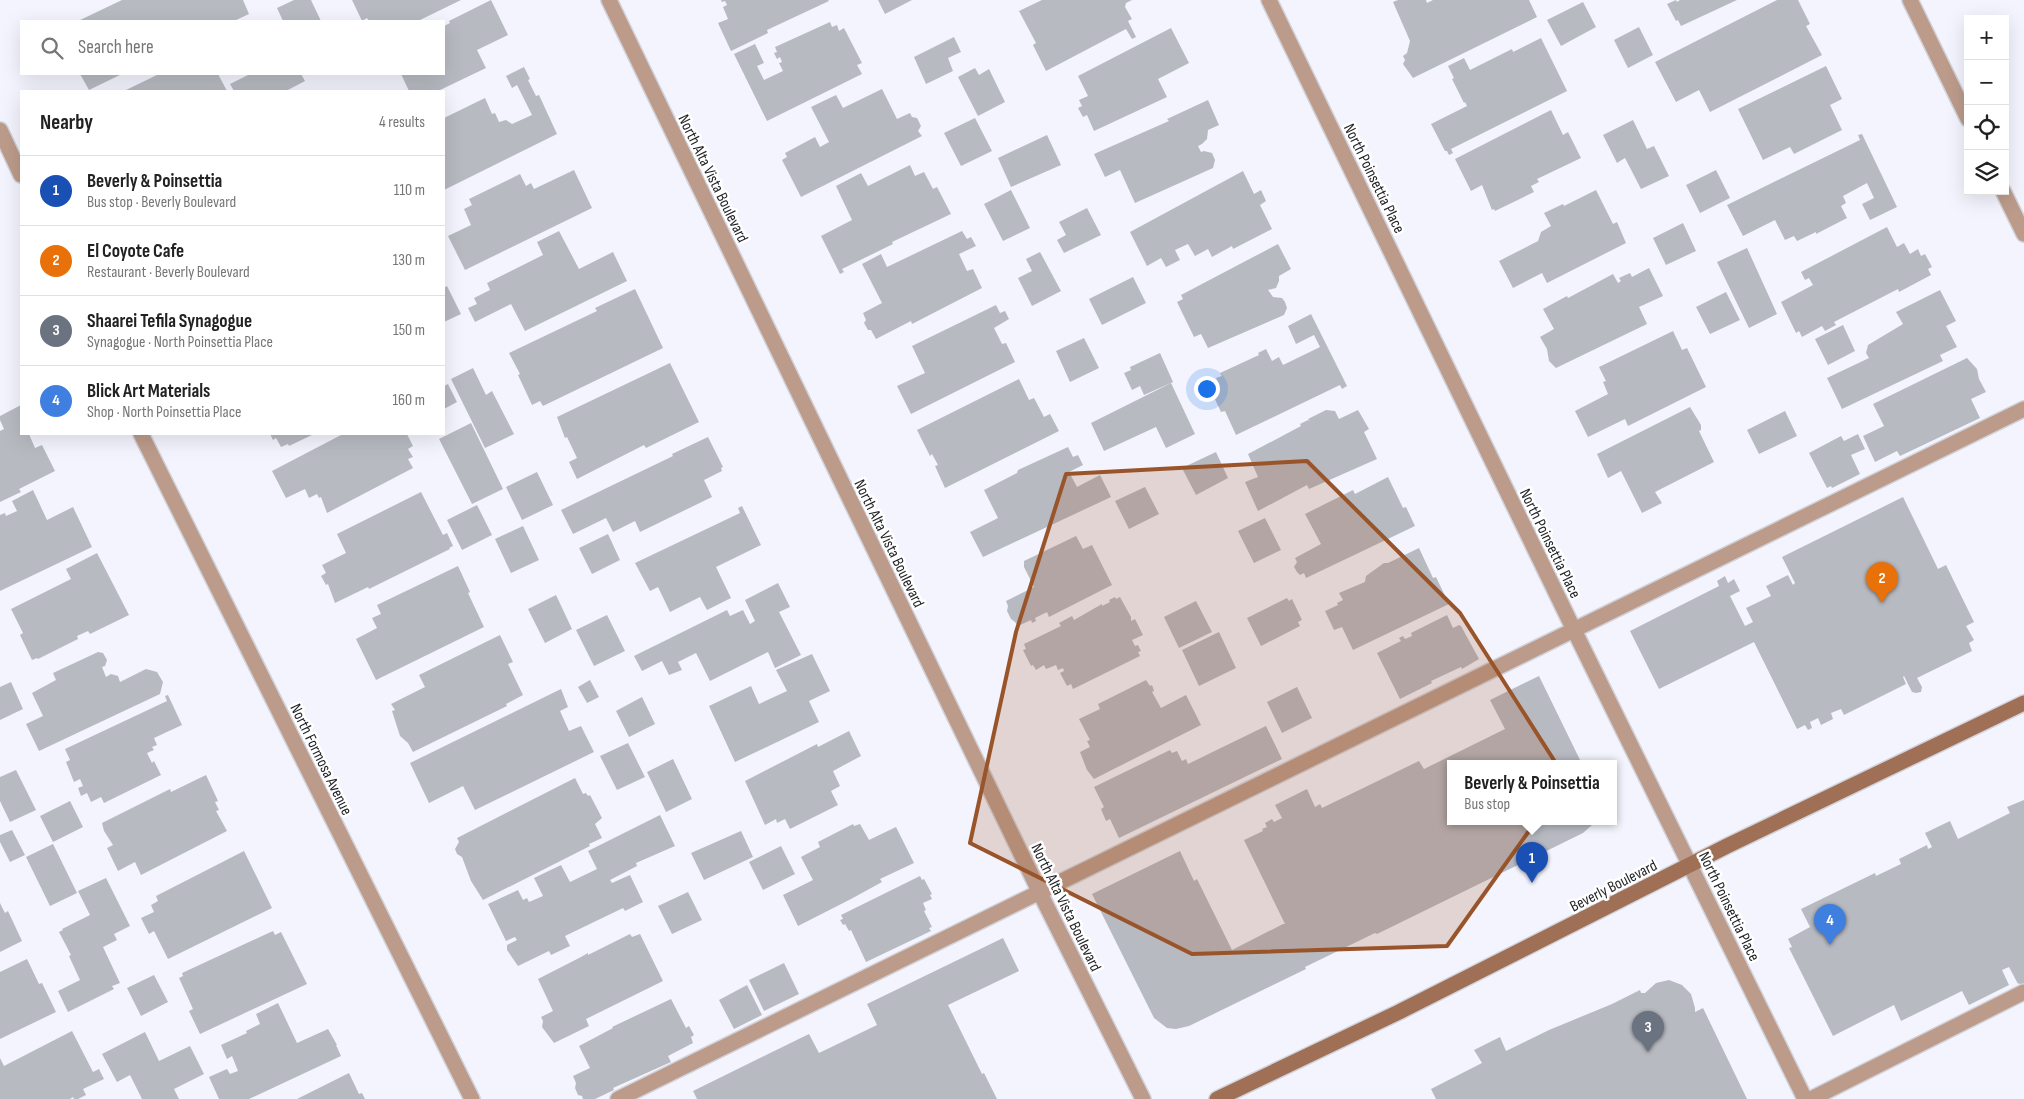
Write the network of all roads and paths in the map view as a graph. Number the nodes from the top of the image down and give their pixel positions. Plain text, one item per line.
1 (609, 0) edge
2 (1269, 0) edge
3 (1910, 0) edge
4 (1964, 111) edge
5 (0, 130) edge
6 (20, 173) edge
7 (2005, 195) edge
8 (2024, 234) edge
9 (2024, 409) edge
10 (142, 435) edge
11 (1574, 630) junction
12 (2024, 703) edge
13 (1690, 865) junction
14 (1040, 893) junction
15 (2024, 992) edge
16 (472, 1099) edge
17 (618, 1099) edge
18 (1143, 1099) edge
19 (1217, 1099) edge
20 (1806, 1099) edge
21 (1811, 1099) edge

1 - 14 street, North Alta Vista Boulevard
2 - 11 street, North Poinsettia Place
3 - 4 street
5 - 6 street
7 - 8 street
9 - 11 street
10 - 16 street, North Formosa Avenue
11 - 13 street, North Poinsettia Place
11 - 14 street
12 - 13 main road, Beverly Boulevard
13 - 19 main road, Beverly Boulevard
13 - 20 street, North Poinsettia Place
14 - 17 street
14 - 18 street, North Alta Vista Boulevard
15 - 21 street

